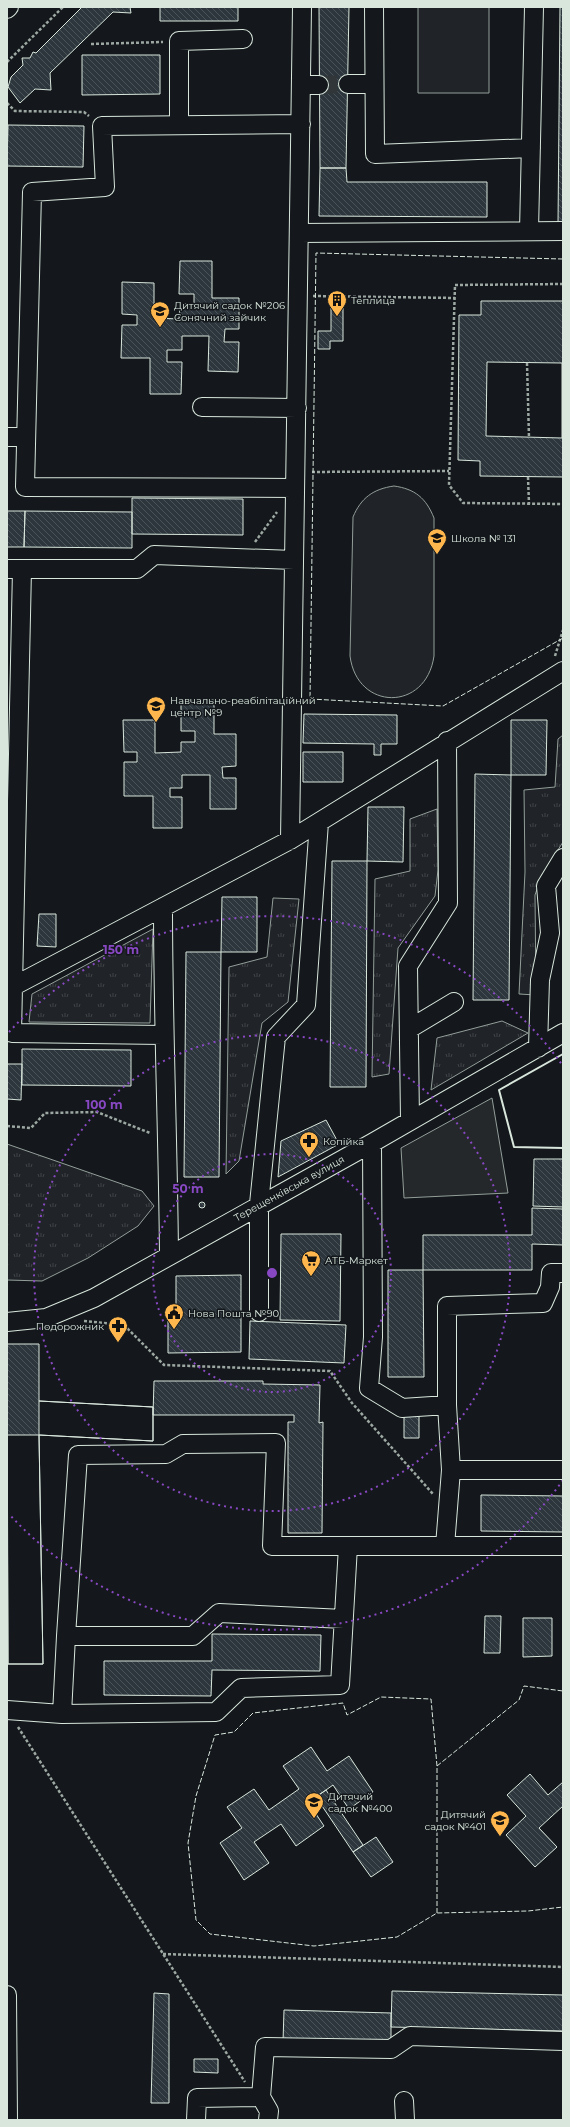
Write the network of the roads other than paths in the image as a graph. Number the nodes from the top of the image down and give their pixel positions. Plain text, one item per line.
1 (9, 7) edge
2 (302, 7) edge
3 (374, 7) edge
4 (534, 7) edge
5 (7, 9) edge
6 (243, 39) dead end
7 (348, 84) tunnel mouth
8 (374, 84) junction
9 (301, 85) junction
10 (319, 85) tunnel mouth
11 (301, 124) junction
12 (179, 125) junction
13 (531, 148) junction
14 (563, 230) edge
15 (529, 231) junction
16 (300, 233) junction
17 (202, 407) dead end
18 (297, 408) junction
19 (7, 437) edge
20 (26, 437) junction
21 (295, 488) junction
22 (294, 560) junction
23 (15, 569) edge
24 (563, 671) edge
25 (448, 741) junction
26 (319, 822) junction
27 (290, 840) junction
28 (563, 858) edge
29 (163, 907) junction
30 (557, 929) edge
31 (11, 986) edge
32 (454, 1002) dead end
33 (409, 1029) junction
34 (563, 1033) edge
35 (163, 1035) junction
36 (538, 1048) junction
37 (410, 1120) junction
38 (372, 1143) junction
39 (260, 1204) junction
40 (169, 1255) junction
41 (563, 1273) edge
42 (259, 1312) dead end
43 (7, 1322) edge
44 (447, 1405) junction
45 (451, 1470) junction
46 (563, 1470) edge
47 (348, 1546) junction
48 (445, 1546) junction
49 (563, 1546) edge
50 (344, 1619) junction
51 (66, 1636) junction
52 (7, 1710) edge
53 (62, 1714) junction
54 (7, 1995) edge
55 (563, 2041) edge
56 (258, 2097) junction
57 (404, 2101) dead end
58 (8, 2120) edge
59 (196, 2120) edge
60 (268, 2120) edge
61 (404, 2120) edge

1 - 5 street
2 - 9 street
3 - 8 street
4 - 13 street
6 - 12 street
7 - 8 street
8 - 13 street
9 - 10 street
9 - 11 street
11 - 12 street
11 - 16 street
12 - 20 street
13 - 15 street
14 - 15 street
15 - 16 street
16 - 18 street
17 - 18 street
18 - 21 street
19 - 20 street
20 - 21 street
21 - 22 street
22 - 23 street
22 - 27 street
23 - 31 street
24 - 25 street
25 - 26 street
25 - 33 street
26 - 27 street
26 - 39 street
27 - 29 street
28 - 30 street
29 - 31 street
29 - 35 street
30 - 36 street
31 - 35 street
32 - 33 street
33 - 37 street
34 - 36 street, Терещенківська вулиця
35 - 40 street
36 - 37 street, Терещенківська вулиця
37 - 38 street, Терещенківська вулиця
38 - 39 street, Терещенківська вулиця
38 - 44 street
39 - 40 street, Терещенківська вулиця
39 - 42 street
40 - 43 street, Терещенківська вулиця
41 - 44 street
44 - 45 street
45 - 46 street
45 - 48 street
47 - 48 street
47 - 50 street
47 - 51 street
48 - 49 street
50 - 51 street
50 - 53 street
51 - 53 street
52 - 53 street
54 - 58 street
55 - 56 street
56 - 59 street
56 - 60 street
57 - 61 street

